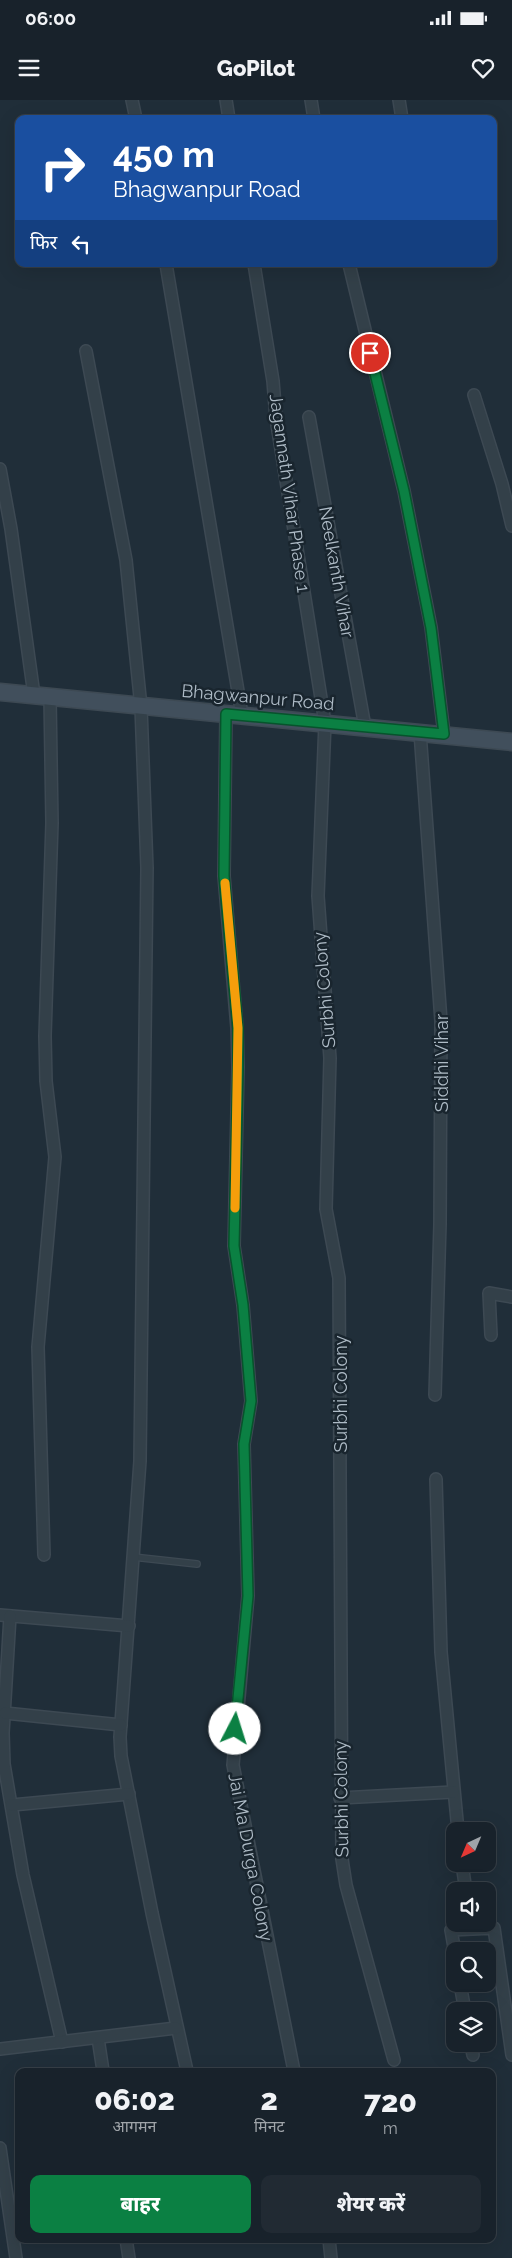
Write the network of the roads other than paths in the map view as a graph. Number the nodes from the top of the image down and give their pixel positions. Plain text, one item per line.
1 (132, 100) edge
2 (226, 100) edge
3 (311, 100) edge
4 (399, 100) edge
5 (135, 115) edge
6 (228, 115) edge
7 (313, 115) edge
8 (401, 115) edge
9 (166, 267) edge
10 (255, 267) edge
11 (350, 267) edge
12 (86, 352) dead end
13 (474, 395) dead end
14 (309, 418) dead end
15 (0, 469) edge
16 (512, 526) edge
17 (5, 529) edge
18 (0, 692) edge
19 (34, 695) junction
20 (50, 697) junction
21 (141, 707) junction
22 (234, 715) junction
23 (326, 723) junction
24 (365, 727) junction
25 (420, 732) junction
26 (444, 734) junction
27 (512, 742) edge
28 (512, 1297) edge
29 (491, 1335) dead end
30 (435, 1395) dead end
31 (436, 1479) dead end
32 (44, 1555) dead end
33 (133, 1557) junction
34 (197, 1564) dead end
35 (5, 1616) edge
36 (128, 1626) junction
37 (5, 1713) junction
38 (121, 1725) junction
39 (453, 1792) junction
40 (129, 1794) junction
41 (340, 1798) junction
42 (12, 1805) junction
43 (457, 1822) edge
44 (495, 1932) edge
45 (176, 2028) junction
46 (98, 2038) junction
47 (62, 2042) junction
48 (0, 2049) edge
49 (512, 2054) edge
50 (394, 2060) dead end
51 (103, 2068) edge
52 (186, 2068) edge
53 (293, 2068) edge
54 (0, 2148) edge
55 (127, 2243) edge
56 (329, 2243) edge
57 (16, 2258) edge
58 (129, 2258) edge
59 (331, 2258) edge

1 - 5 street
2 - 6 street
3 - 7 street
4 - 8 street
9 - 22 street, Jai Ma Durga Colony
10 - 23 street, Jagannath Vihar Phase 1
11 - 26 street
12 - 21 street
13 - 16 street
14 - 24 street, Neelkanth Vihar
15 - 17 street
17 - 19 street
18 - 19 street, Bhagwanpur Road
19 - 20 street, Bhagwanpur Road
20 - 21 street, Bhagwanpur Road
20 - 32 street
21 - 22 street, Bhagwanpur Road
21 - 33 street
22 - 23 street, Bhagwanpur Road
22 - 53 street, Jai Ma Durga Colony
23 - 24 street, Bhagwanpur Road
23 - 41 street, Surbhi Colony
24 - 25 street, Bhagwanpur Road
25 - 26 street, Bhagwanpur Road
25 - 30 street, Siddhi Vihar
26 - 27 street, Bhagwanpur Road
28 - 29 street
31 - 39 street
33 - 34 lane
33 - 36 street
35 - 36 street
35 - 37 street
36 - 38 street
37 - 38 street
37 - 42 street
38 - 40 street
39 - 41 street
39 - 43 street
40 - 42 street
40 - 45 street
41 - 50 street, Surbhi Colony
42 - 47 street
44 - 49 street
45 - 46 street
45 - 52 street
46 - 47 street
46 - 51 street
47 - 48 street
54 - 57 street
55 - 58 street
56 - 59 street

